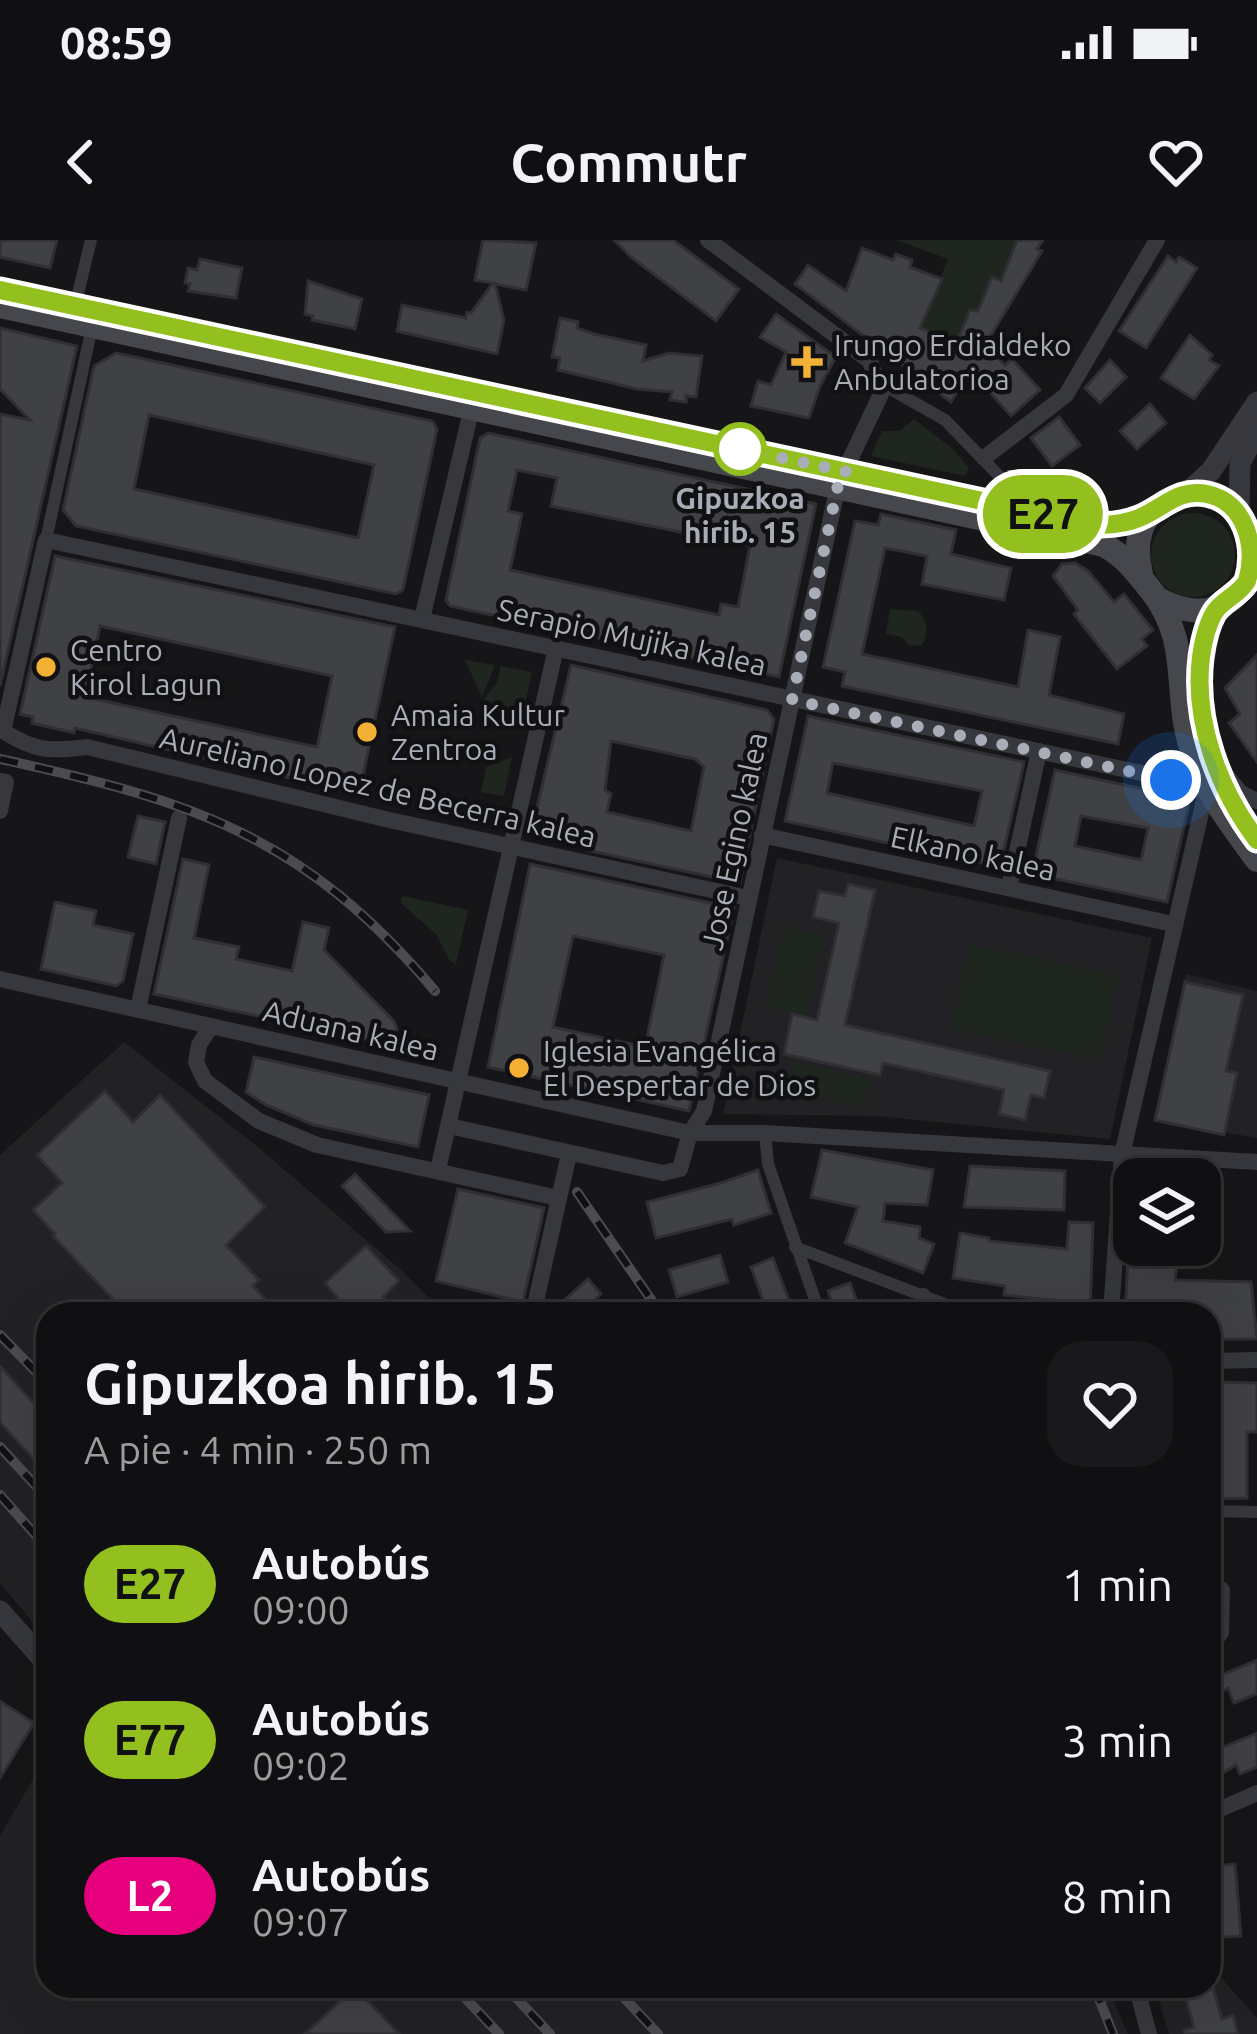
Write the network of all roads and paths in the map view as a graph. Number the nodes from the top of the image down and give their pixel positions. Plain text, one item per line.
1 (91, 240) edge
2 (708, 240) edge
3 (1157, 240) edge
4 (0, 290) edge
5 (0, 306) edge
6 (84, 316) junction
7 (880, 383) junction
8 (1257, 402) edge
9 (472, 407) junction
10 (1257, 431) edge
11 (984, 458) junction
12 (843, 479) junction
13 (1186, 494) junction
14 (1154, 510) junction
15 (1034, 512) junction
16 (1239, 512) junction
17 (46, 540) junction
18 (1141, 574) junction
19 (1160, 600) junction
20 (1216, 608) junction
21 (422, 619) junction
22 (556, 649) junction
23 (792, 700) junction
24 (5, 732) edge
25 (1039, 751) junction
26 (1213, 757) junction
27 (3, 782) edge
28 (1207, 787) junction
29 (1257, 801) edge
30 (0, 811) edge
31 (178, 818) dead end
32 (762, 835) junction
33 (1257, 840) edge
34 (510, 847) junction
35 (1257, 860) edge
36 (1009, 888) junction
37 (748, 898) junction
38 (1173, 924) junction
39 (0, 979) edge
40 (138, 1010) junction
41 (211, 1026) junction
42 (458, 1082) junction
43 (449, 1126) junction
44 (690, 1133) junction
45 (765, 1133) junction
46 (568, 1154) junction
47 (1122, 1155) junction
48 (1257, 1162) edge
49 (438, 1170) junction
50 (558, 1198) junction
51 (795, 1247) junction
52 (536, 1302) edge
53 (816, 1302) edge
54 (918, 1302) edge
55 (1112, 1302) edge
56 (1257, 1360) edge
57 (1221, 1361) edge
58 (1221, 1510) edge
59 (1257, 1512) edge
60 (1221, 1589) edge
61 (0, 1611) edge
62 (1221, 1633) edge
63 (36, 1652) edge
64 (1257, 1793) edge
65 (1221, 1809) edge
66 (1139, 1998) edge
67 (1149, 2034) edge

1 - 6 street
2 - 7 street
3 - 11 street
4 - 6 main road
5 - 6 main road
6 - 9 main road
6 - 12 main road
6 - 17 street
7 - 11 street
7 - 12 street, Jose Egino kalea
8 - 13 street
9 - 12 main road
9 - 21 street
10 - 16 street
11 - 15 street
12 - 15 main road
12 - 18 main road
12 - 23 street, Jose Egino kalea
13 - 14 main road
13 - 16 main road
14 - 15 main road
14 - 18 main road
16 - 20 main road
17 - 21 street, Serapio Mujika kalea
17 - 24 street
18 - 19 main road
19 - 20 main road
19 - 28 main road
20 - 26 main road
21 - 22 street, Serapio Mujika kalea
22 - 23 street, Serapio Mujika kalea
22 - 34 street
23 - 25 street, Serapio Mujika kalea
23 - 32 street, Jose Egino kalea
24 - 34 street, Aureliano Lopez de Becerra kalea
25 - 28 street, Serapio Mujika kalea
25 - 36 street
26 - 29 street
26 - 33 main road
27 - 30 street
28 - 35 main road
28 - 38 street
31 - 40 street
32 - 36 street, Elkano kalea
32 - 37 street, Jose Egino kalea
34 - 37 street, Aureliano Lopez de Becerra kalea
34 - 42 street
36 - 38 street, Elkano kalea
37 - 44 street, Jose Egino kalea
38 - 47 street
39 - 40 street, Aduana kalea
40 - 41 street, Aduana kalea
41 - 42 street, Aduana kalea
41 - 49 street
42 - 43 street
42 - 44 street, Aduana kalea
43 - 46 street
43 - 49 street
44 - 45 street, Aduana kalea
44 - 46 street
45 - 47 street, Aduana kalea
45 - 51 street
46 - 50 street
47 - 48 street, Aduana kalea
47 - 55 street
49 - 50 street
50 - 52 street
51 - 53 street
51 - 54 street
56 - 57 street
58 - 59 street
60 - 62 street
61 - 63 street
64 - 65 street
66 - 67 street

